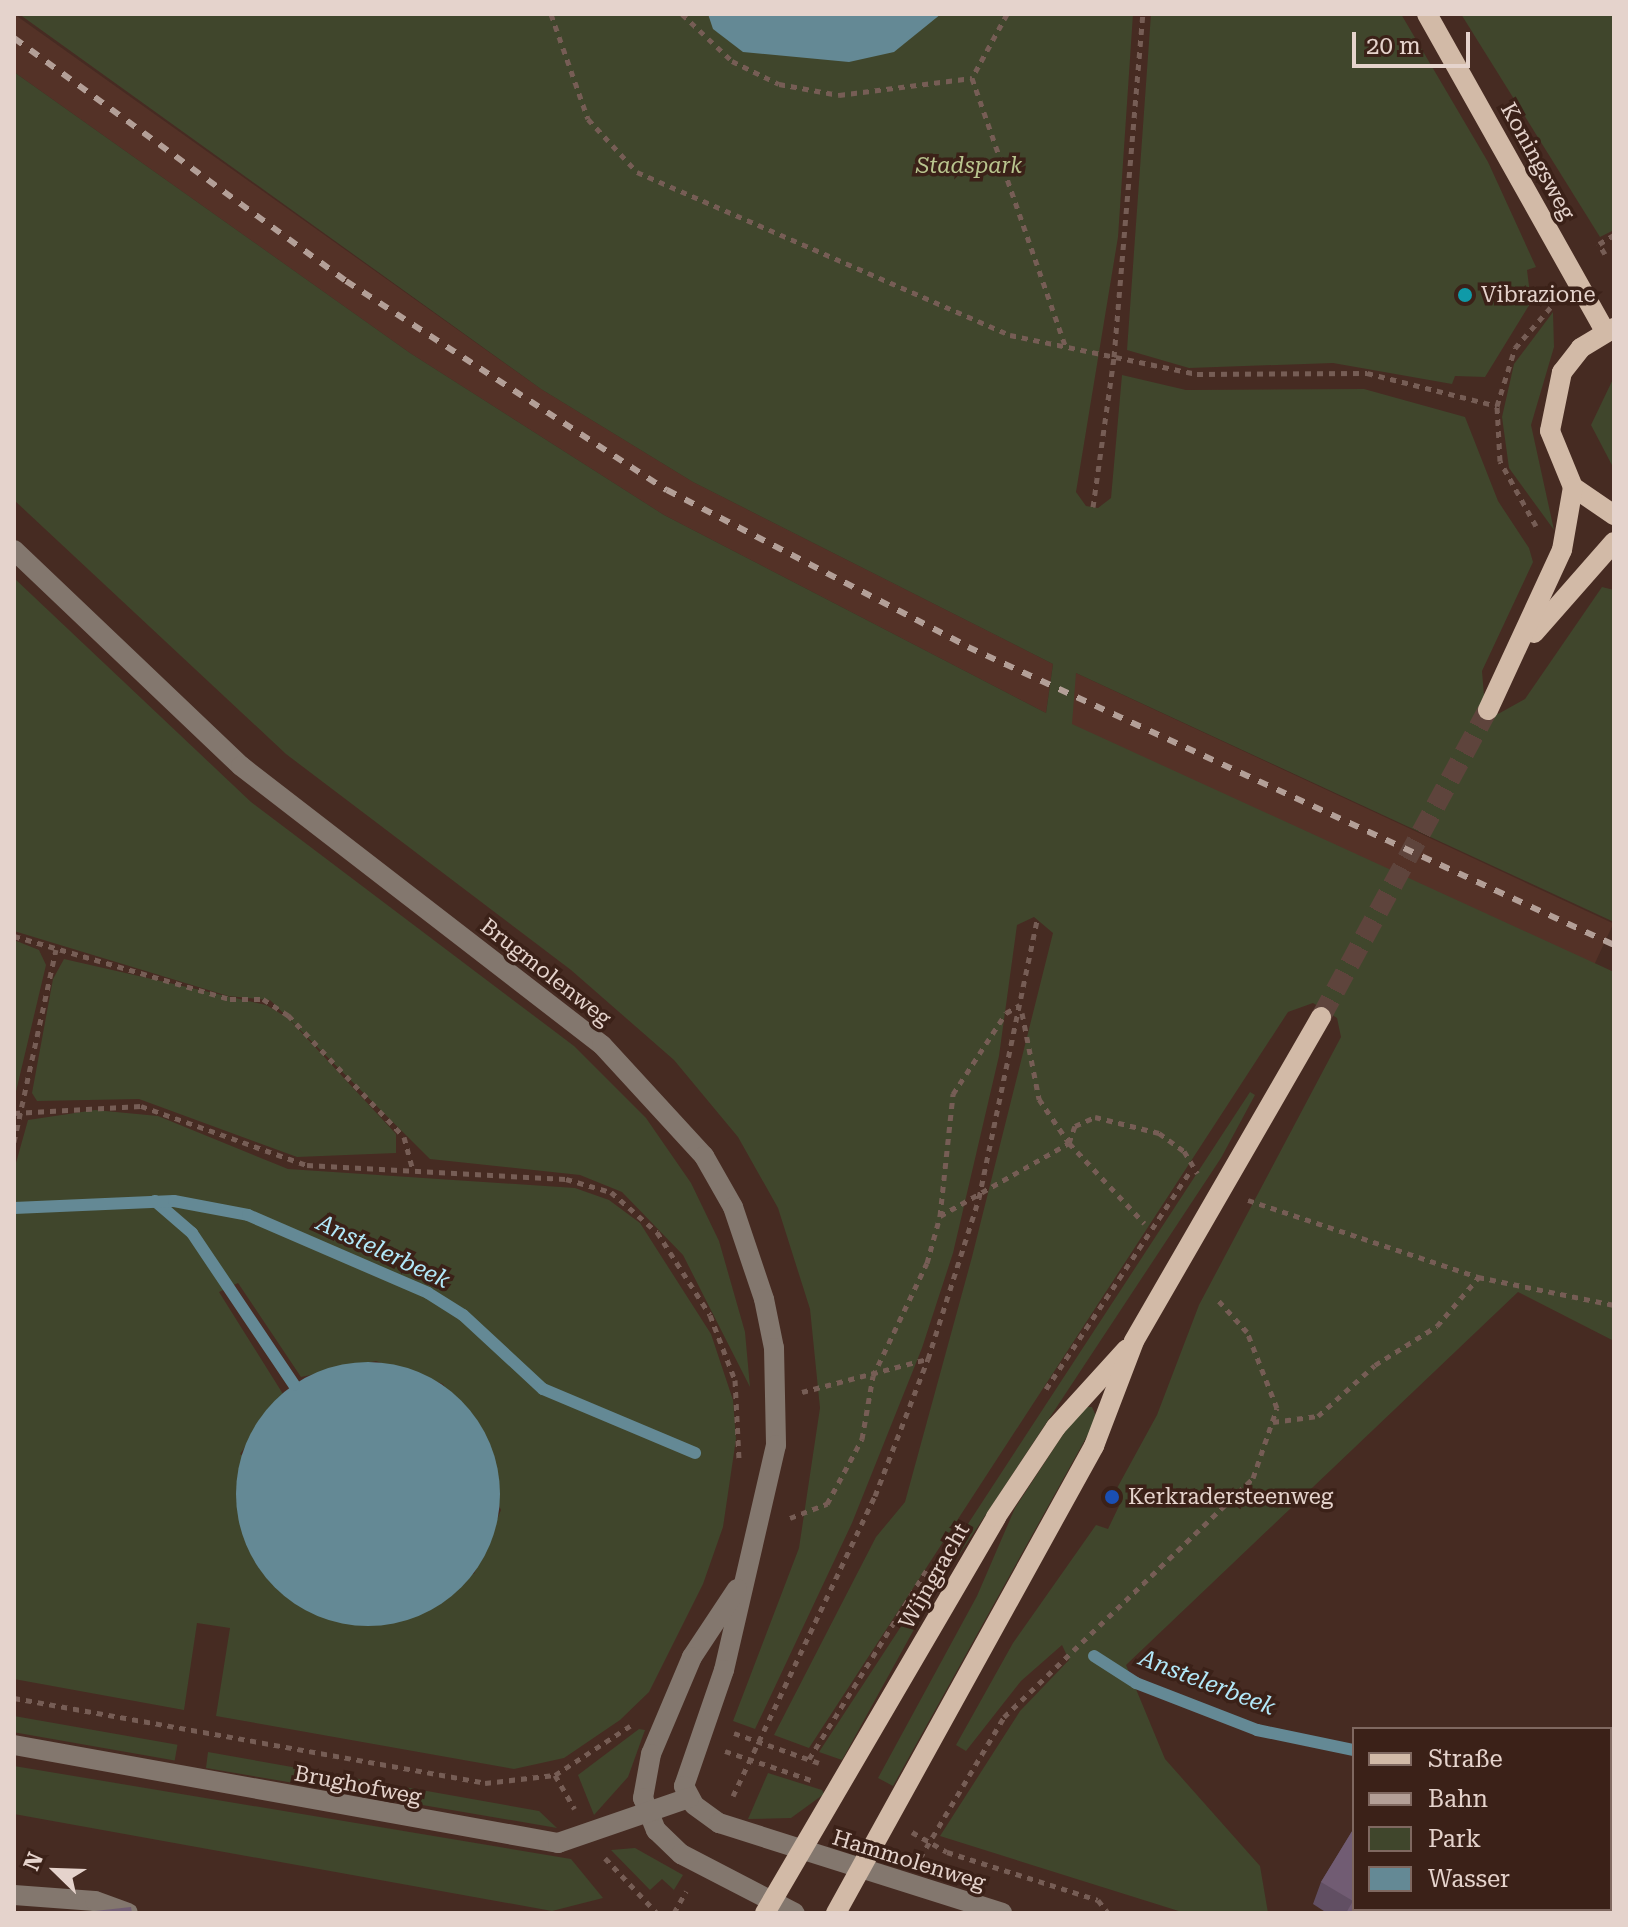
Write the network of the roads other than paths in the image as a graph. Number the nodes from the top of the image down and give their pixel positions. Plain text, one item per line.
1 (1427, 14) edge
2 (1610, 330) edge
3 (1573, 487) junction
4 (1614, 515) edge
5 (1614, 542) edge
6 (14, 550) edge
7 (1523, 645) junction
8 (1488, 710) tunnel mouth
9 (1321, 1017) tunnel mouth
10 (1134, 1341) junction
11 (744, 1579) junction
12 (14, 1745) edge
13 (689, 1798) junction
14 (648, 1815) junction
15 (803, 1853) junction
16 (859, 1871) junction
17 (14, 1895) edge
18 (769, 1907) edge
19 (128, 1913) edge
20 (795, 1913) edge
21 (836, 1913) edge
22 (1002, 1913) edge

1 - 2 main road, Koningsweg
2 - 3 main road
3 - 4 main road
3 - 7 main road
5 - 7 main road
6 - 11 street, Brugmolenweg
7 - 8 main road
9 - 10 main road, Wijngracht
10 - 15 main road, Wijngracht
10 - 16 main road, Wijngracht
11 - 13 street, Brugmolenweg
11 - 14 street, Brugmolenweg
12 - 14 street, Brughofweg
13 - 14 street, Brughofweg
13 - 15 street
14 - 18 street
15 - 16 street, Hammolenweg
15 - 18 main road
16 - 21 main road
16 - 22 street, Hammolenweg
17 - 19 street
18 - 20 street

